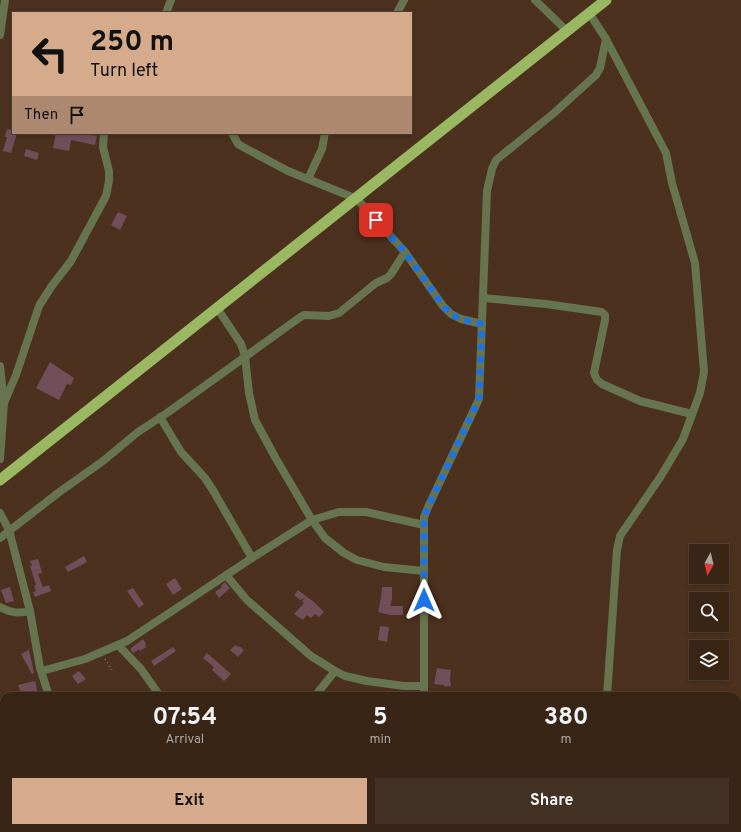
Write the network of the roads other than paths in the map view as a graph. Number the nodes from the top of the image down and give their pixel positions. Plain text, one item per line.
1 (5, 0) edge
2 (171, 0) edge
3 (404, 0) edge
4 (535, 0) edge
5 (606, 0) edge
6 (166, 12) edge
7 (398, 12) edge
8 (590, 13) junction
9 (567, 31) junction
10 (0, 35) edge
11 (606, 39) junction
12 (104, 134) edge
13 (233, 134) edge
14 (325, 134) edge
15 (308, 179) junction
16 (357, 199) junction
17 (405, 252) junction
18 (483, 298) junction
19 (217, 308) junction
20 (482, 324) junction
21 (245, 356) junction
22 (0, 366) edge
23 (4, 404) junction
24 (692, 414) junction
25 (160, 417) junction
26 (1, 447) edge
27 (0, 459) edge
28 (0, 480) edge
29 (0, 513) edge
30 (312, 520) junction
31 (424, 525) junction
32 (9, 530) junction
33 (0, 538) edge
34 (252, 558) junction
35 (424, 571) junction
36 (226, 574) junction
37 (0, 607) edge
38 (30, 611) junction
39 (118, 645) junction
40 (42, 671) junction
41 (335, 671) junction
42 (424, 686) junction
43 (48, 692) edge
44 (157, 692) edge
45 (318, 692) edge
46 (424, 692) edge
47 (607, 692) edge

1 - 10 street
2 - 6 street
3 - 7 street
4 - 9 street
5 - 8 highway
8 - 9 highway
8 - 11 street
9 - 16 highway
11 - 18 street
11 - 24 street
12 - 23 street
13 - 15 street
14 - 15 street
15 - 16 street
16 - 17 street
16 - 19 highway
17 - 20 street
17 - 21 street
18 - 20 street
18 - 24 street
19 - 21 street
19 - 28 highway
20 - 31 street
21 - 25 street
21 - 30 street
22 - 23 street
23 - 26 street
24 - 47 street
25 - 32 street
25 - 34 street
26 - 27 street
29 - 32 street
30 - 31 street
30 - 34 street
30 - 35 street
31 - 35 street
32 - 33 street
32 - 38 street
34 - 36 street
35 - 42 street
36 - 39 street
36 - 41 street
37 - 38 street
38 - 40 street
39 - 40 street
39 - 44 street
40 - 43 street
41 - 42 street
41 - 45 street
42 - 46 street

